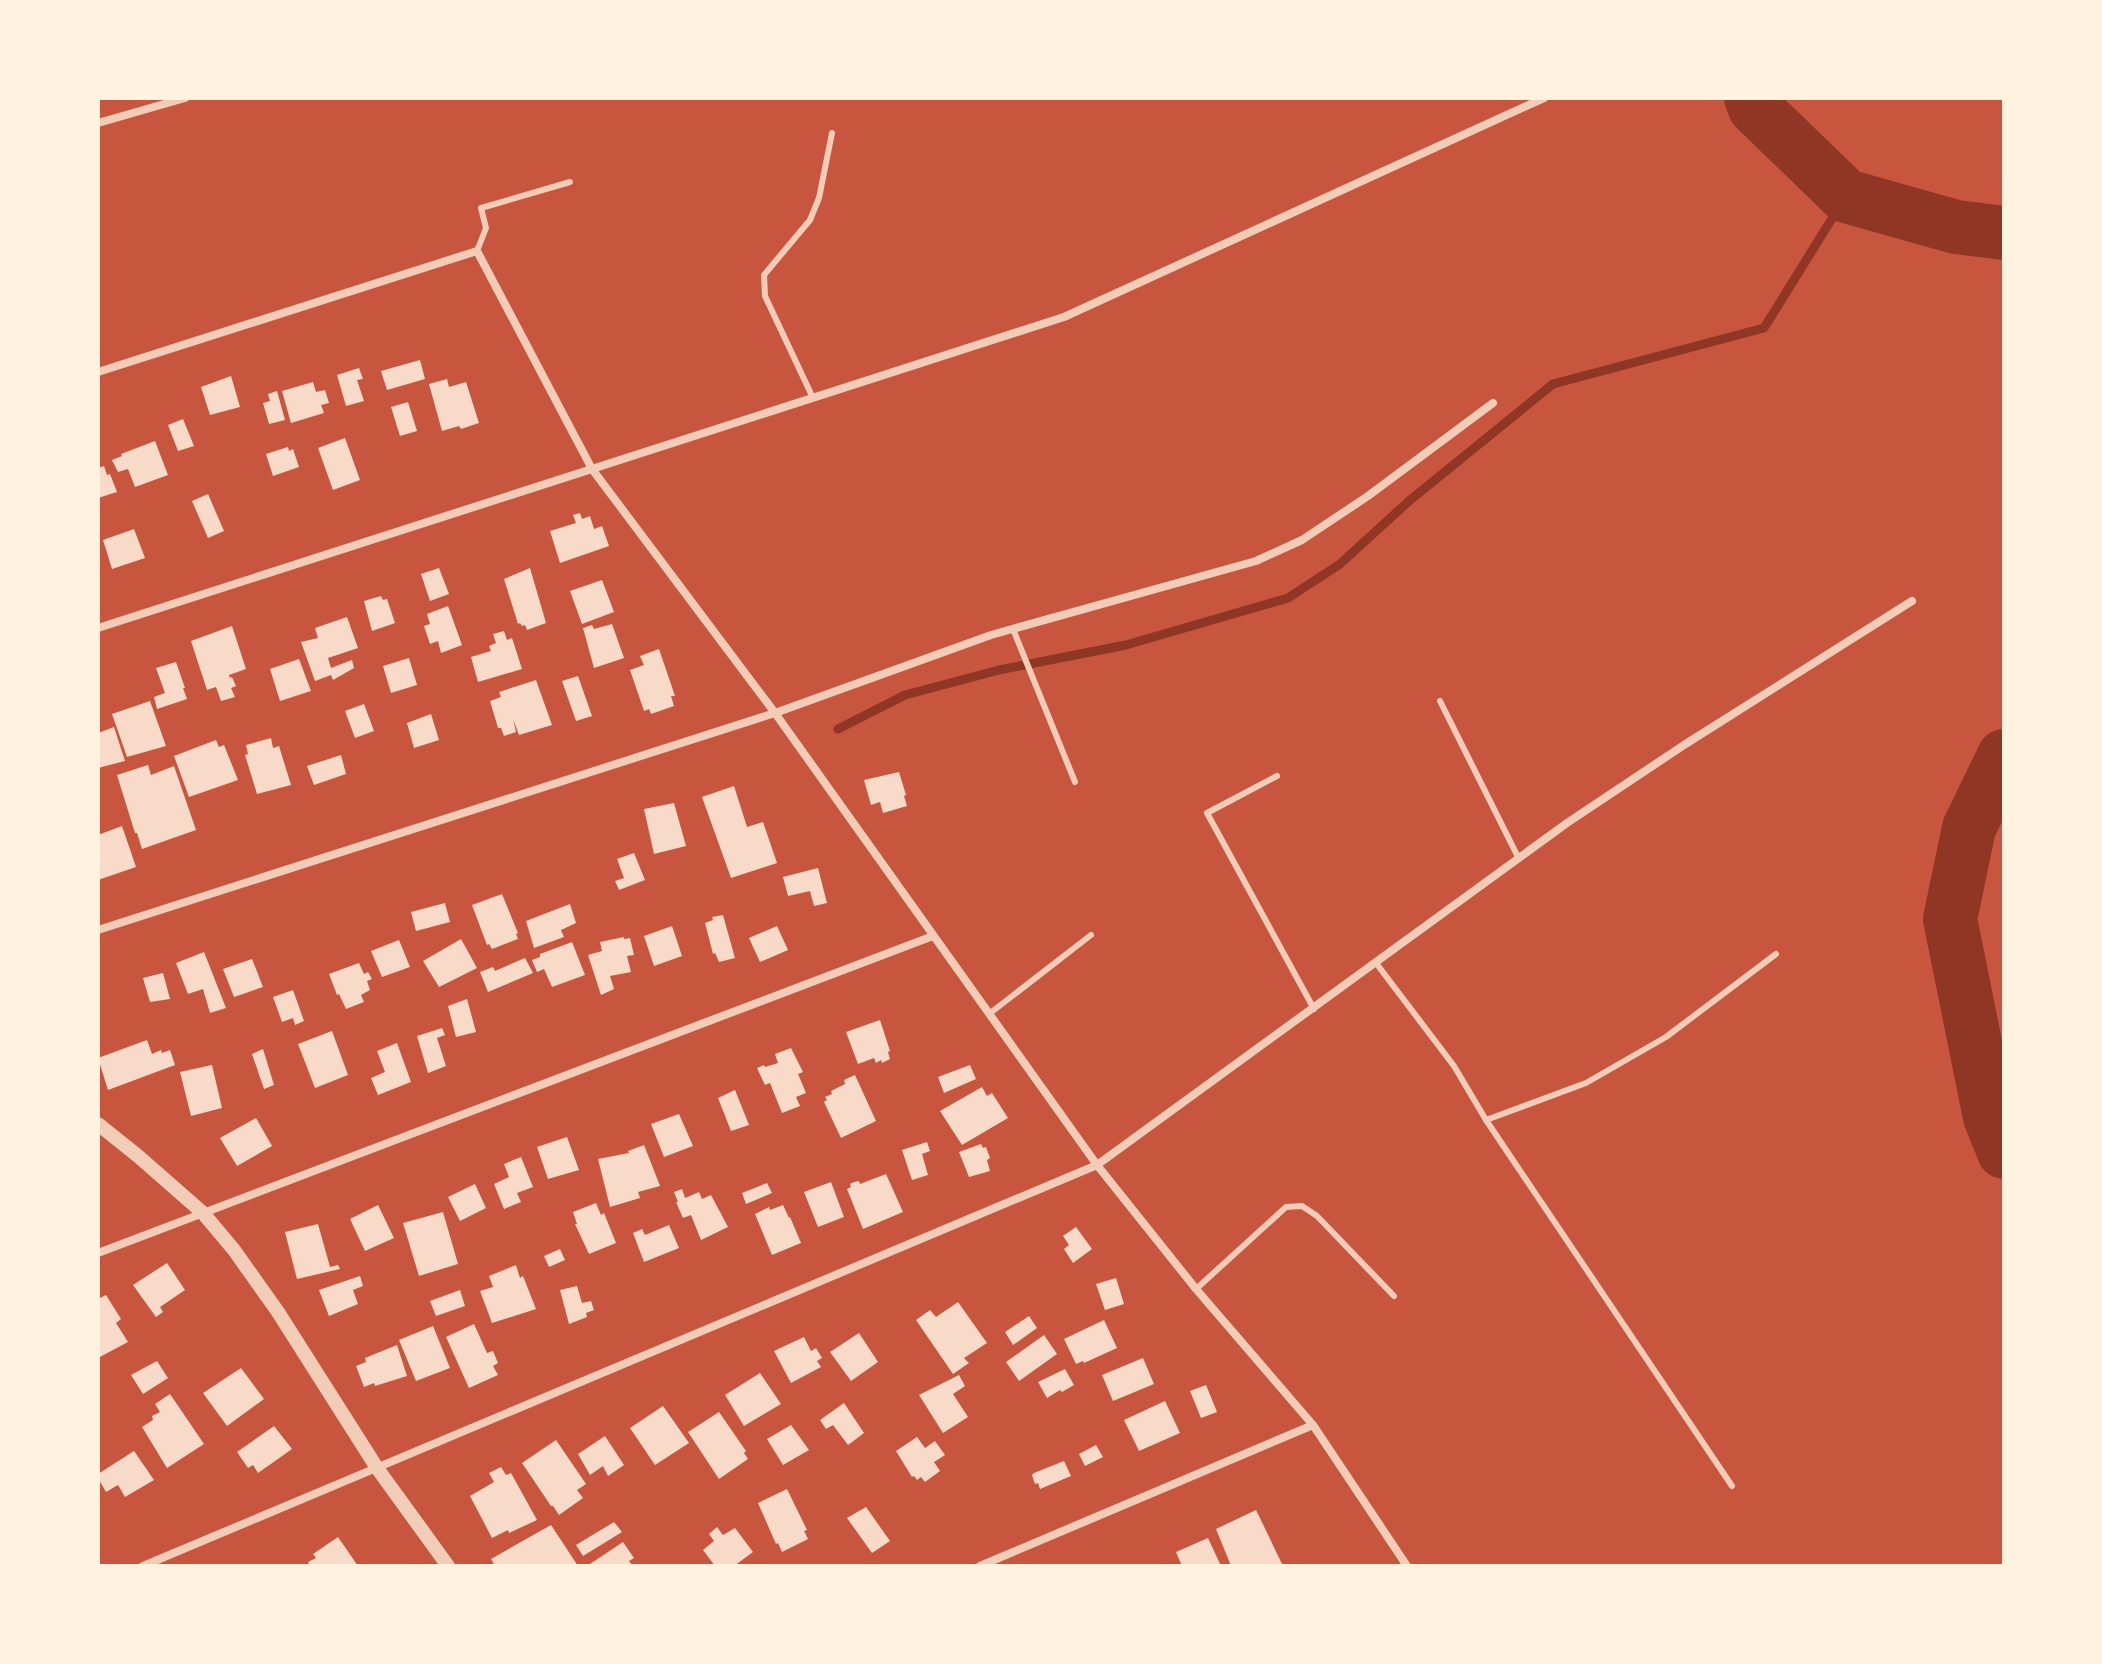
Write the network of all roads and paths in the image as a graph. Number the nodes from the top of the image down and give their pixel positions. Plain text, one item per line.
1 (185, 98) edge
2 (1544, 98) edge
3 (98, 123) edge
4 (832, 133) dead end
5 (570, 182) dead end
6 (477, 251) junction
7 (98, 372) edge
8 (813, 398) junction
9 (1493, 403) dead end
10 (592, 469) junction
11 (1912, 601) dead end
12 (98, 628) edge
13 (1013, 629) junction
14 (1440, 701) dead end
15 (775, 713) junction
16 (1277, 776) dead end
17 (1075, 782) dead end
18 (1519, 859) junction
19 (98, 930) edge
20 (1091, 935) dead end
21 (933, 936) junction
22 (1776, 954) dead end
23 (1376, 963) junction
24 (1314, 1009) junction
25 (989, 1014) junction
26 (1486, 1120) junction
27 (98, 1124) edge
28 (1097, 1165) junction
29 (203, 1213) junction
30 (98, 1253) edge
31 (1196, 1289) junction
32 (1394, 1296) dead end
33 (1313, 1425) junction
34 (377, 1468) junction
35 (1732, 1486) dead end
36 (143, 1566) edge
37 (448, 1566) edge
38 (980, 1566) edge
39 (1407, 1566) edge

1 - 3 street
2 - 8 street
4 - 8 lane
5 - 6 lane
6 - 7 street
6 - 10 street
8 - 10 street
9 - 13 street
10 - 12 street
10 - 15 street
11 - 18 street
13 - 15 street
13 - 17 lane
14 - 18 lane
15 - 19 street
15 - 21 street
16 - 24 lane
18 - 23 street
20 - 25 lane
21 - 25 street
21 - 29 street
22 - 26 lane
23 - 24 street
23 - 26 lane
24 - 28 street
25 - 28 street
26 - 35 lane
27 - 29 street
28 - 31 street
28 - 34 street
29 - 30 street
29 - 34 street
31 - 32 lane
31 - 33 street
33 - 38 street
33 - 39 street
34 - 36 street
34 - 37 street

